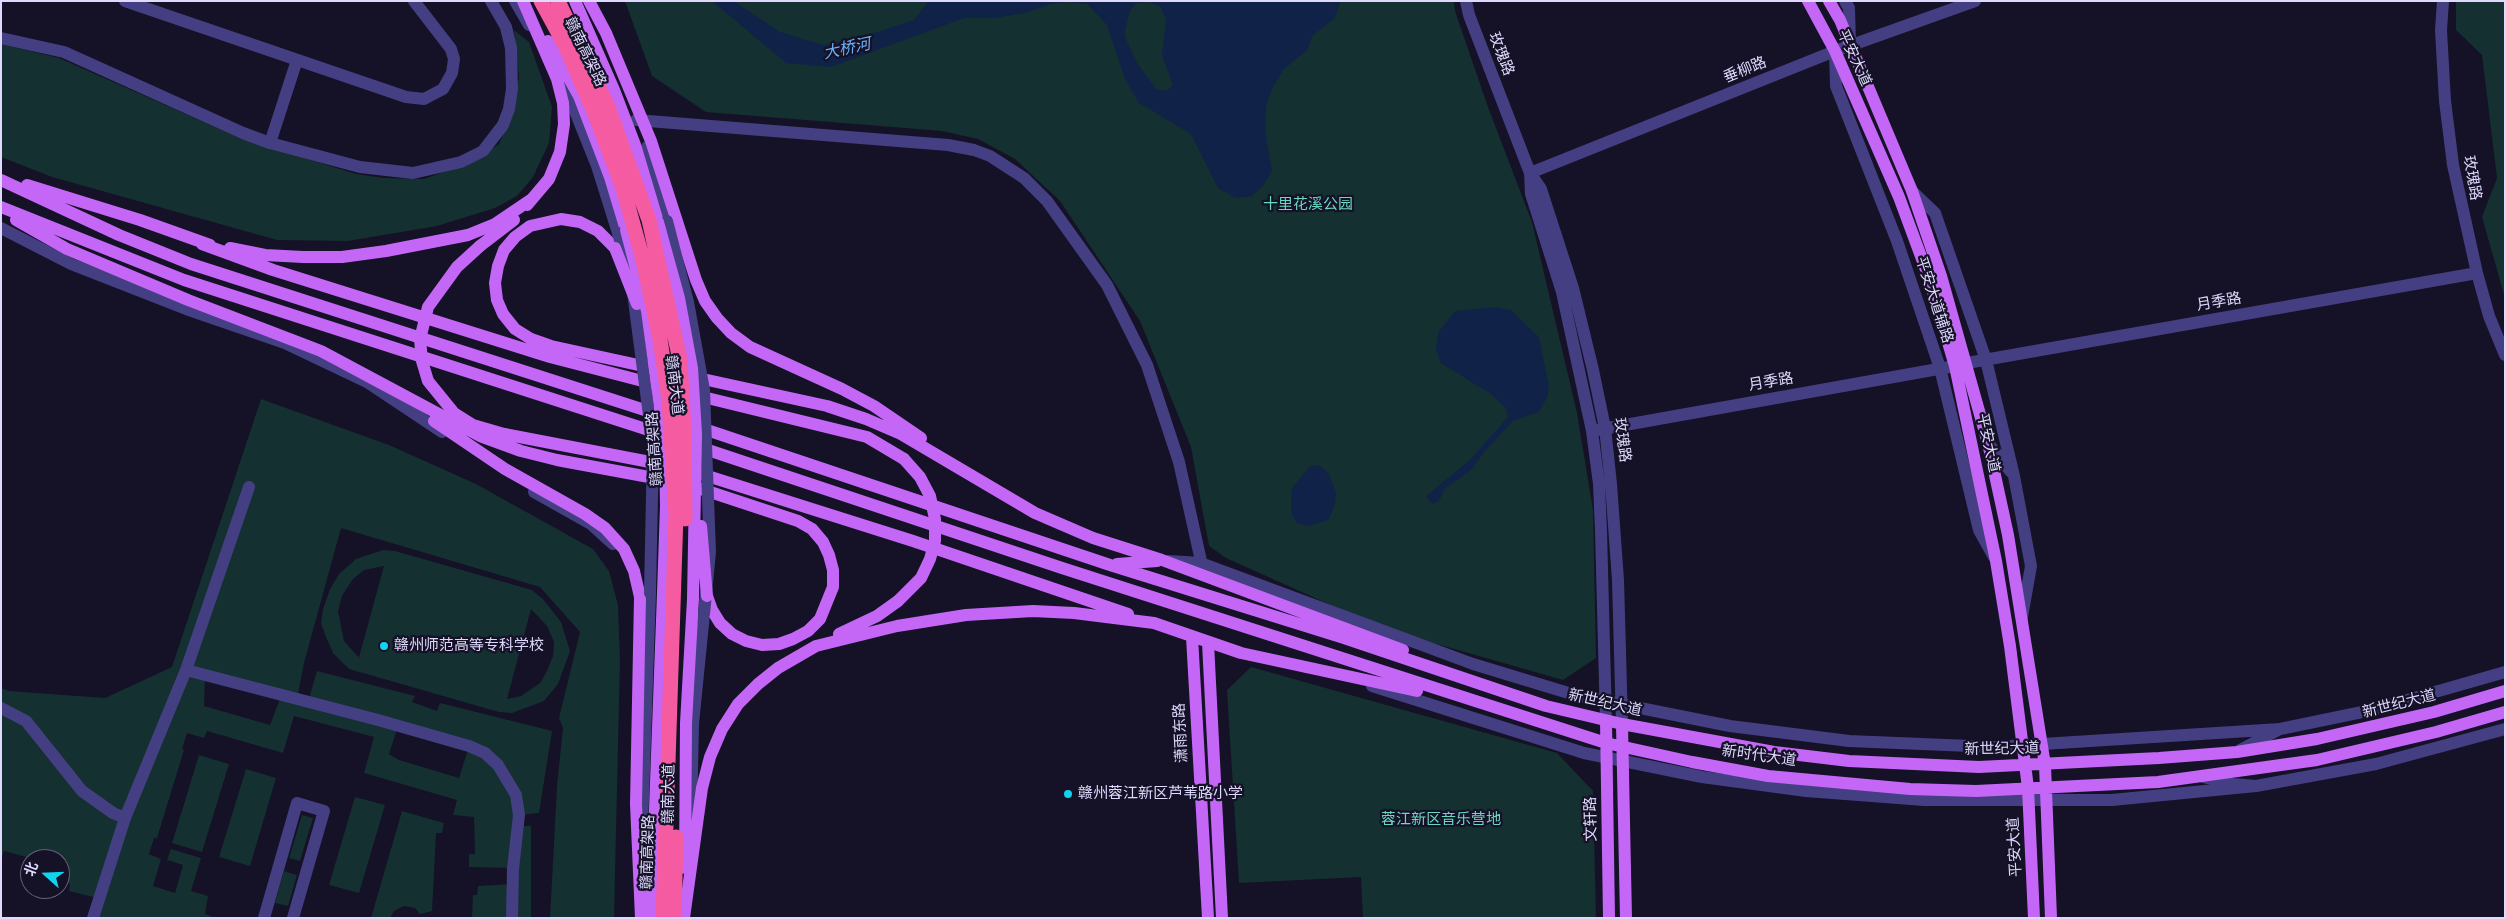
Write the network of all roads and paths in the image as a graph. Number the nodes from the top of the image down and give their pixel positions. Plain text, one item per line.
1 (125, 1) edge
2 (414, 1) edge
3 (491, 1) edge
4 (515, 1) edge
5 (525, 1) edge
6 (541, 1) edge
7 (558, 1) edge
8 (575, 1) edge
9 (589, 1) edge
10 (1466, 1) edge
11 (1808, 1) edge
12 (1829, 1) edge
13 (1846, 1) edge
14 (1975, 1) edge
15 (2443, 1) edge
16 (1, 38) edge
17 (1850, 46) junction
18 (545, 51) junction
19 (1835, 52) junction
20 (297, 60) junction
21 (640, 121) junction
22 (270, 143) junction
23 (1530, 173) junction
24 (1, 179) edge
25 (1912, 191) junction
26 (1899, 197) junction
27 (532, 199) junction
28 (1, 206) edge
29 (1, 211) edge
30 (667, 221) junction
31 (1, 228) edge
32 (622, 232) junction
33 (1897, 241) junction
34 (202, 244) junction
35 (2476, 273) junction
36 (632, 290) junction
37 (2505, 355) edge
38 (1986, 360) junction
39 (1961, 364) junction
40 (1940, 368) junction
41 (658, 382) junction
42 (403, 395) junction
43 (1598, 430) junction
44 (696, 434) junction
45 (1988, 443) junction
46 (967, 472) junction
47 (2014, 476) junction
48 (250, 487) dead end
49 (1162, 560) junction
50 (1996, 561) junction
51 (1201, 563) junction
52 (1110, 565) junction
53 (1204, 576) junction
54 (707, 592) junction
55 (656, 593) junction
56 (2022, 618) junction
57 (1154, 623) junction
58 (1192, 637) junction
59 (1208, 643) junction
60 (816, 646) junction
61 (1317, 669) junction
62 (186, 670) junction
63 (2505, 672) edge
64 (1500, 690) junction
65 (2505, 691) edge
66 (1606, 702) junction
67 (1622, 705) junction
68 (1493, 707) junction
69 (1, 708) edge
70 (2505, 712) edge
71 (1606, 720) junction
72 (1622, 724) junction
73 (2280, 729) junction
74 (2505, 729) edge
75 (1606, 743) junction
76 (2042, 744) junction
77 (2022, 745) junction
78 (1622, 747) junction
79 (2237, 752) junction
80 (1606, 757) junction
81 (1622, 760) junction
82 (2045, 764) junction
83 (2024, 766) junction
84 (2203, 777) junction
85 (2256, 786) junction
86 (2028, 794) junction
87 (2047, 794) junction
88 (125, 818) junction
89 (690, 878) junction
90 (639, 885) junction
91 (92, 918) edge
92 (264, 918) edge
93 (293, 918) edge
94 (512, 918) edge
95 (638, 918) edge
96 (651, 918) edge
97 (663, 918) edge
98 (674, 918) edge
99 (684, 918) edge
100 (690, 918) edge
101 (1208, 918) edge
102 (1222, 918) edge
103 (1609, 918) edge
104 (1626, 918) edge
105 (2034, 918) edge
106 (2050, 918) edge

1 - 20 street
2 - 20 street
3 - 22 street
4 - 18 street
5 - 18 main road
5 - 32 main road, 赣南大道
6 - 97 highway, 赣南高架路, bridge
7 - 98 highway, 赣南高架路, bridge
8 - 30 main road, 赣南大道
9 - 21 main road
10 - 23 street, 玫瑰路
11 - 19 main road, 平安大道
12 - 17 main road, 平安大道
13 - 17 street
14 - 17 street, 垂柳路
15 - 35 street, 玫瑰路
16 - 22 street
17 - 19 street, 垂柳路
17 - 25 main road, 平安大道
18 - 27 main road
18 - 32 street
19 - 23 street, 垂柳路
19 - 26 main road, 平安大道
19 - 33 street, 平安大道辅路
20 - 22 street
21 - 30 street
21 - 51 street
23 - 43 street, 玫瑰路
24 - 34 main road
24 - 52 main road
25 - 38 street, 平安大道辅路
25 - 39 main road, 平安大道
26 - 33 street
26 - 39 main road, 平安大道
27 - 34 main road
27 - 57 main road, bridge
28 - 68 main road
29 - 42 main road
30 - 44 main road, 赣南大道, bridge
30 - 46 main road
30 - 54 street, bridge
31 - 95 street
32 - 36 street, bridge
32 - 41 main road, 赣南大道, bridge
33 - 40 street, 平安大道辅路
34 - 60 main road, bridge
35 - 37 street, 玫瑰路
35 - 38 street, 月季路
36 - 41 main road, bridge
36 - 46 main road, bridge
36 - 55 street, bridge
38 - 39 street, 月季路
38 - 47 street, 平安大道辅路
39 - 40 street, 月季路
39 - 45 main road, 平安大道
39 - 50 main road, 平安大道
40 - 43 street, 月季路
40 - 50 street, 平安大道辅路
41 - 55 main road, 赣南大道, bridge
42 - 54 main road
42 - 90 main road
43 - 66 street, 玫瑰路
43 - 67 street, 玫瑰路
44 - 54 main road, bridge
44 - 99 main road, 赣南大道, bridge
45 - 47 street
45 - 56 main road, 平安大道
46 - 49 main road
47 - 56 street, 平安大道辅路
48 - 62 street
49 - 51 street
49 - 52 main road
49 - 53 main road
50 - 77 main road, 平安大道
51 - 53 street
51 - 66 street
52 - 64 main road
53 - 64 main road
54 - 89 street, bridge
55 - 90 street
55 - 96 main road, 赣南大道
56 - 76 main road, 平安大道
57 - 58 main road
57 - 60 main road
58 - 59 main road
58 - 101 main road, 潇雨东路
59 - 61 main road
59 - 102 main road, 潇雨东路
60 - 89 main road
61 - 68 main road
61 - 80 street
62 - 88 street
62 - 94 street
63 - 73 street
64 - 71 main road, 新世纪大道
65 - 79 main road, 新世纪大道
66 - 67 street
66 - 71 street, 玫瑰路
67 - 72 street, 玫瑰路
67 - 77 street
68 - 75 main road, 新时代大道
69 - 88 street
70 - 84 main road
71 - 72 main road, 新世纪大道
71 - 75 main road, 文轩路
72 - 78 main road
72 - 83 main road, 新世纪大道
73 - 76 street
73 - 79 street
74 - 85 street
75 - 78 main road, 新时代大道
75 - 80 main road, 文轩路
76 - 77 street
76 - 82 main road, 平安大道
77 - 83 main road, 平安大道
78 - 81 main road
78 - 86 main road, 新时代大道
79 - 82 main road, 新世纪大道
80 - 81 street
80 - 103 main road, 文轩路
81 - 86 street
81 - 104 main road
82 - 83 main road, 新世纪大道
82 - 87 main road, 平安大道
83 - 86 main road, 平安大道
84 - 85 street
84 - 87 main road
85 - 87 street
86 - 87 main road
86 - 105 main road, 平安大道
87 - 106 main road, 平安大道
88 - 91 street
89 - 99 main road
89 - 100 street
90 - 95 main road
92 - 93 street

